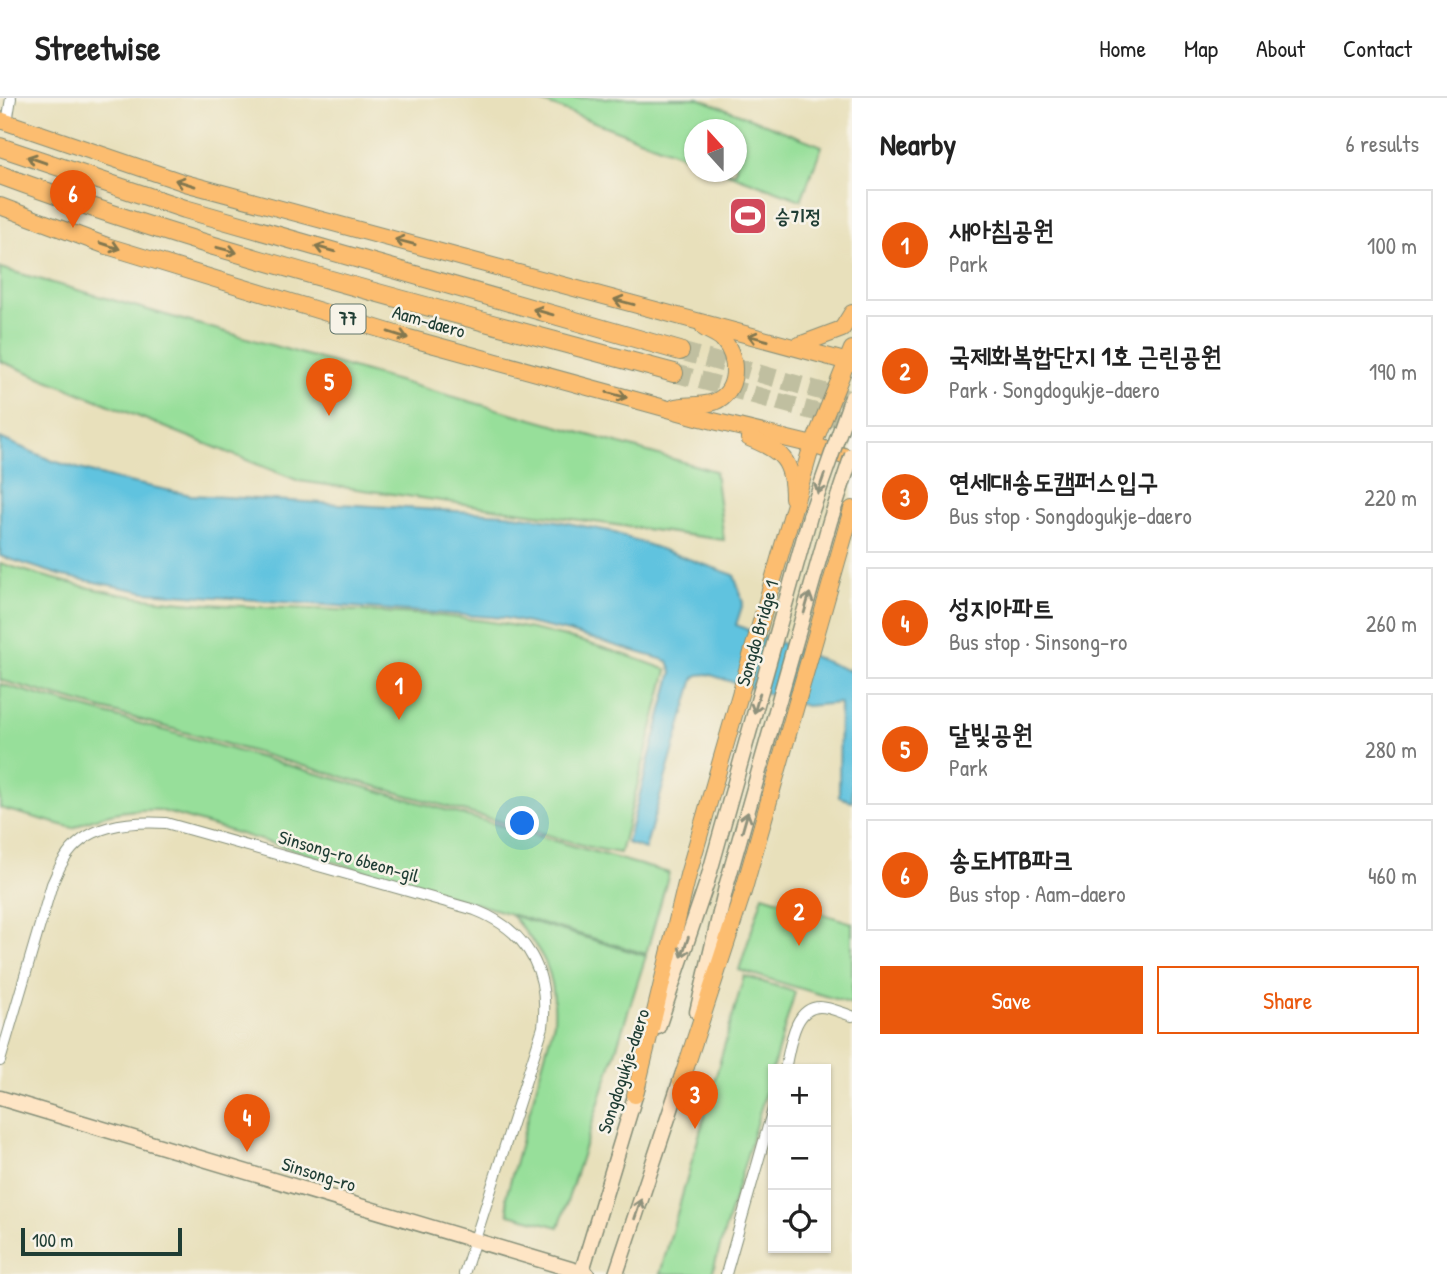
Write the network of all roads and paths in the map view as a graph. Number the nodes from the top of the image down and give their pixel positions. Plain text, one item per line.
1 (11, 98) edge
2 (3, 122) edge
3 (0, 147) edge
4 (0, 175) edge
5 (0, 206) edge
6 (852, 313) edge
7 (690, 319) junction
8 (794, 347) junction
9 (680, 351) tunnel mouth
10 (850, 358) edge
11 (674, 373) tunnel mouth
12 (852, 397) edge
13 (665, 408) junction
14 (702, 418) junction
15 (813, 445) junction
16 (852, 457) edge
17 (852, 510) edge
18 (790, 524) junction
19 (706, 882) joint
20 (852, 1016) edge
21 (0, 1061) edge
22 (786, 1064) edge
23 (681, 1082) junction
24 (635, 1095) junction
25 (0, 1098) edge
26 (768, 1127) edge
27 (472, 1241) junction
28 (583, 1273) edge
29 (464, 1274) edge
30 (616, 1274) edge
31 (726, 1274) edge

1 - 2 street
7 -> 2 main road
9 -> 3 highway, Aam-daero
4 -> 11 highway, Aam-daero
5 -> 13 main road, Aam-daero / 77
6 - 8 main road
8 -> 7 main road
7 - 13 main road
8 - 10 main road
10 - 15 main road
12 -> 19 main road, Songdo Bridge 1, bridge
13 - 14 main road, Aam-daero / 77
14 - 15 main road, Aam-daero / 77
14 - 18 main road
15 - 16 main road, Aam-daero / 77
15 - 18 main road
23 -> 16 main road, Songdo Bridge 1, bridge
17 - 23 main road
18 - 24 main road
19 -> 24 main road, Songdogukje-daero
20 - 22 street
21 - 27 street, Sinsong-ro 6beon-gil
30 -> 23 main road
24 - 28 main road, Songdogukje-daero
25 - 27 main road, Sinsong-ro
26 - 31 street
27 - 28 main road, Sinsong-ro
27 - 29 street, Sinsong-ro 6beon-gil

